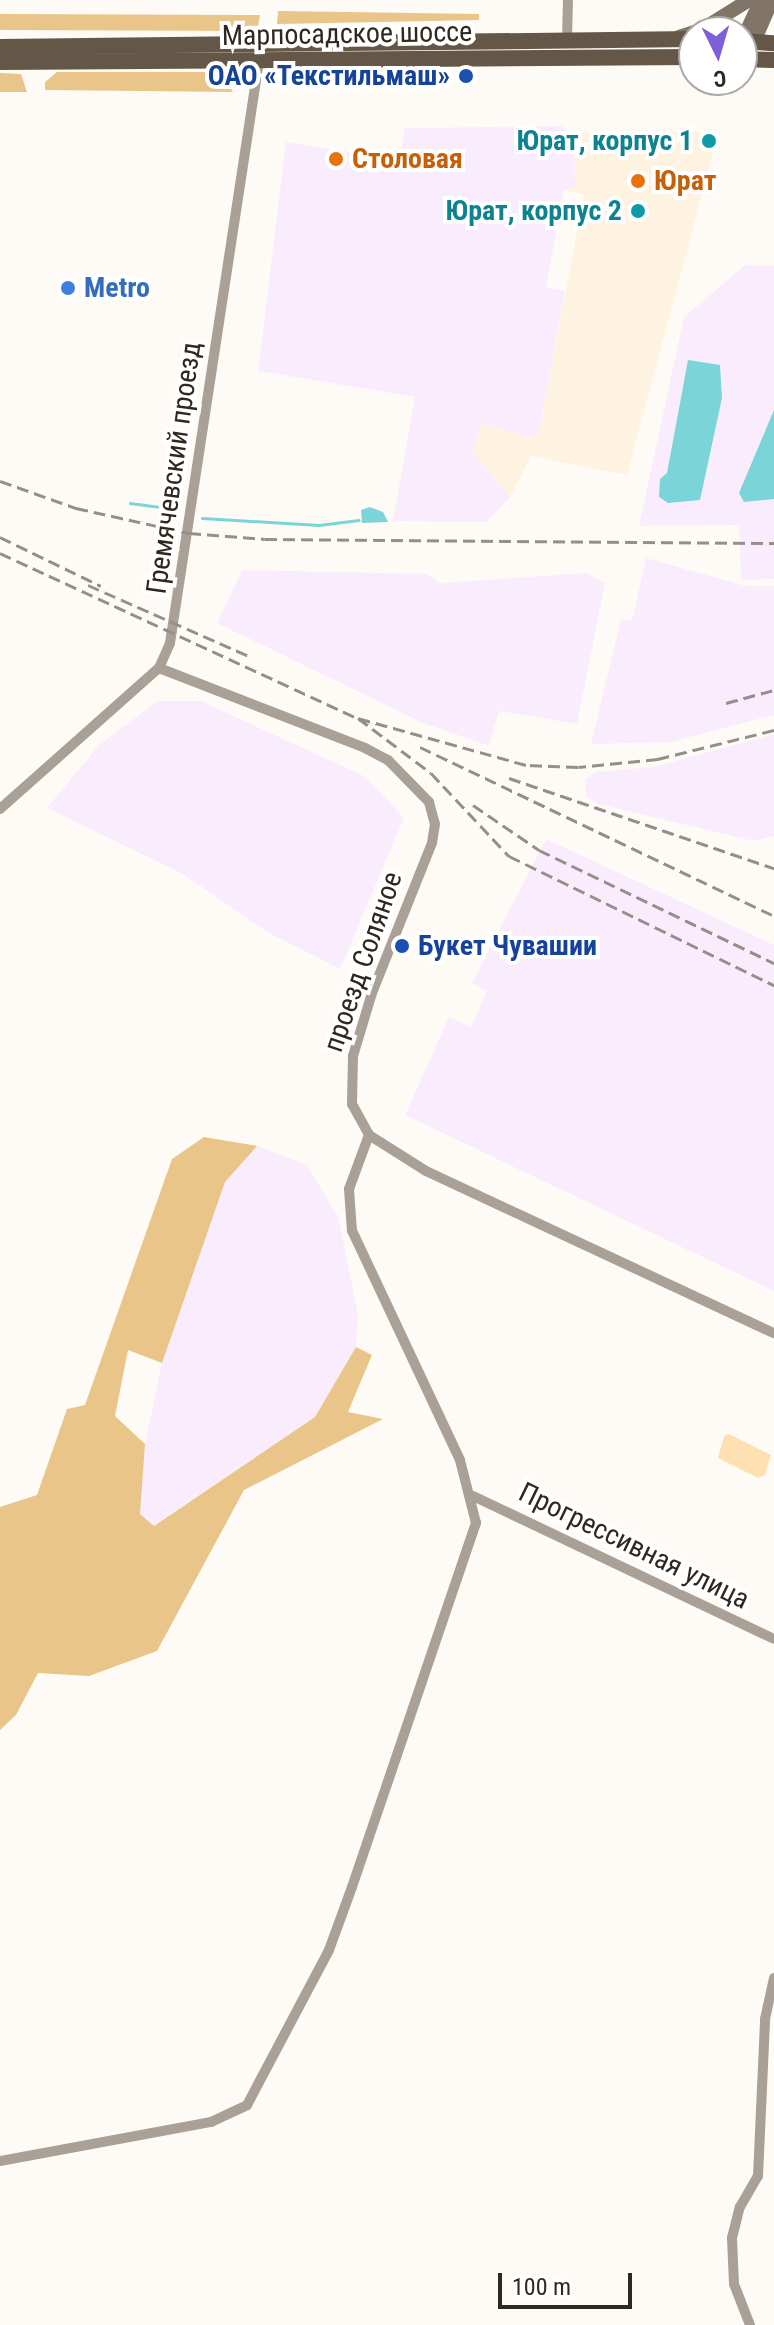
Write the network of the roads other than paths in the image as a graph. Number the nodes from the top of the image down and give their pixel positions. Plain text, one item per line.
1 (568, 0) edge
2 (749, 0) edge
3 (772, 0) edge
4 (758, 24) edge
5 (673, 38) junction
6 (678, 38) edge
7 (567, 40) junction
8 (0, 47) edge
9 (261, 53) junction
10 (678, 57) edge
11 (0, 62) edge
12 (159, 668) junction
13 (0, 809) edge
14 (369, 1135) junction
15 (774, 1333) edge
16 (473, 1496) junction
17 (774, 1639) edge
18 (774, 1978) edge
19 (0, 2161) edge
20 (750, 2325) edge

1 - 7 street
2 - 5 main road
3 - 4 main road
5 - 6 main road, Марпосадское шоссе
5 - 7 main road, Марпосадское шоссе
7 - 9 main road, Марпосадское шоссе
8 - 9 main road, Марпосадское шоссе
9 - 10 main road, Марпосадское шоссе
9 - 11 main road, Марпосадское шоссе
9 - 12 street, Гремячевский проезд
12 - 13 street, Гремячевский проезд
12 - 14 street, проезд Соляное
14 - 15 street
14 - 16 street
16 - 17 street, Прогрессивная улица
16 - 19 street
18 - 20 street

